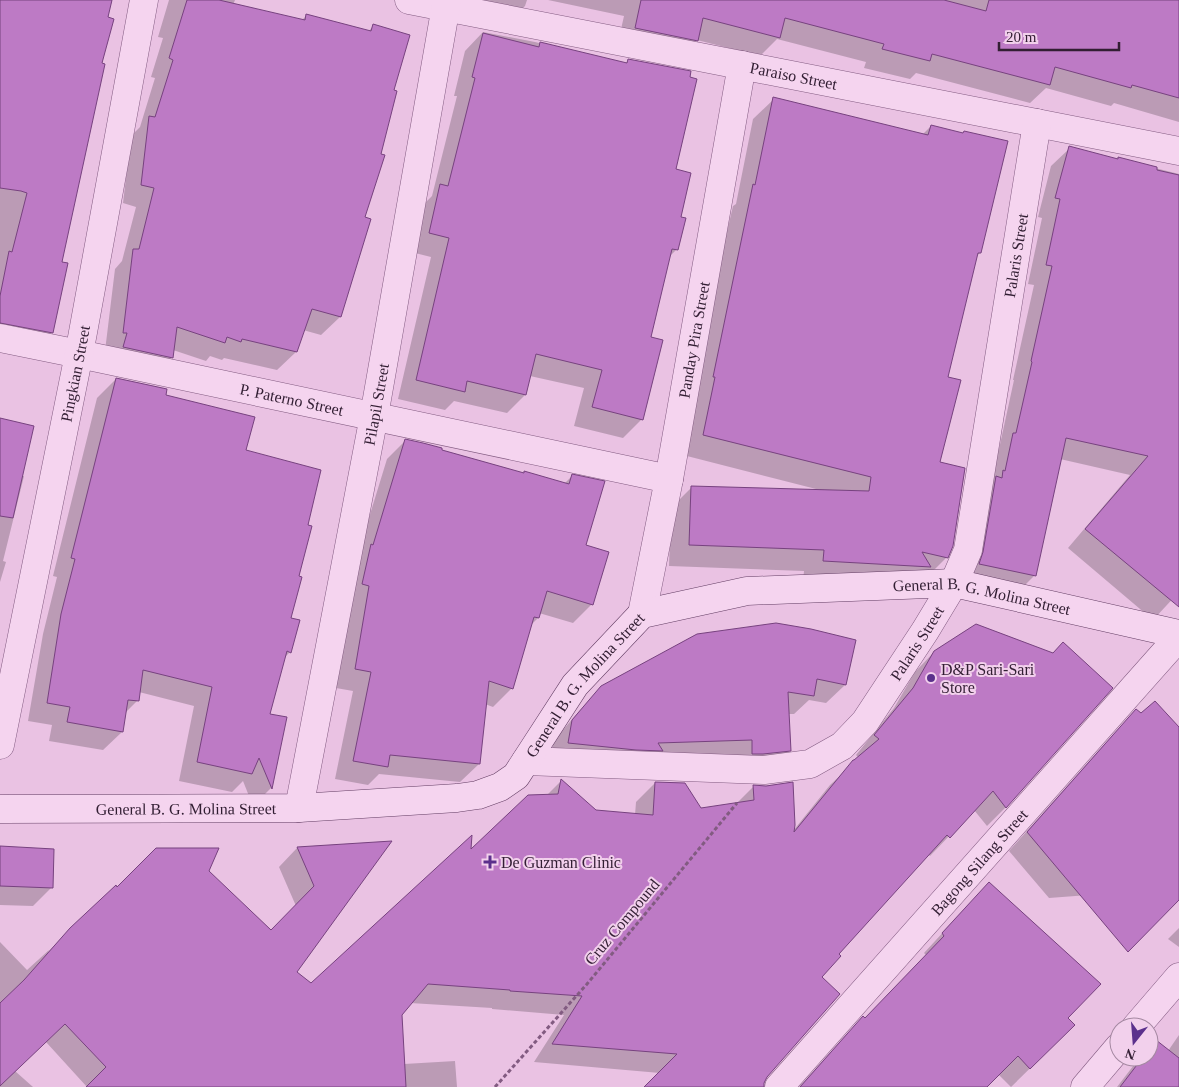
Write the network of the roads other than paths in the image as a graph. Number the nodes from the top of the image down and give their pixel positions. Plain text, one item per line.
1 (144, 0) edge
2 (409, 0) edge
3 (446, 4) edge
4 (742, 66) junction
5 (1037, 123) junction
6 (1179, 151) edge
7 (0, 338) edge
8 (79, 354) junction
9 (374, 416) junction
10 (669, 479) junction
11 (954, 583) junction
12 (642, 614) junction
13 (1179, 635) edge
14 (0, 745) edge
15 (526, 761) junction
16 (299, 808) junction
17 (0, 809) edge
18 (1179, 977) edge
19 (1145, 1017) edge
20 (1109, 1059) edge
21 (779, 1087) edge
22 (1085, 1087) edge

1 - 8 street, Pingkian Street
2 - 3 street, Paraiso Street
3 - 4 street, Paraiso Street
3 - 9 street, Pilapil Street
4 - 5 street, Paraiso Street
4 - 10 street, Panday Pira Street
5 - 6 street, Paraiso Street
5 - 11 street, Palaris Street
7 - 8 street, P. Paterno Street
8 - 9 street, P. Paterno Street
8 - 14 street, Pingkian Street
9 - 10 street, P. Paterno Street
9 - 16 street, Pilapil Street
10 - 12 street, Panday Pira Street
11 - 12 street, General B. G. Molina Street
11 - 13 street, General B. G. Molina Street
11 - 15 street, Palaris Street
12 - 15 street, General B. G. Molina Street
13 - 21 street, Bagong Silang Street
15 - 16 street, General B. G. Molina Street
16 - 17 street, General B. G. Molina Street
18 - 19 street
20 - 22 street

